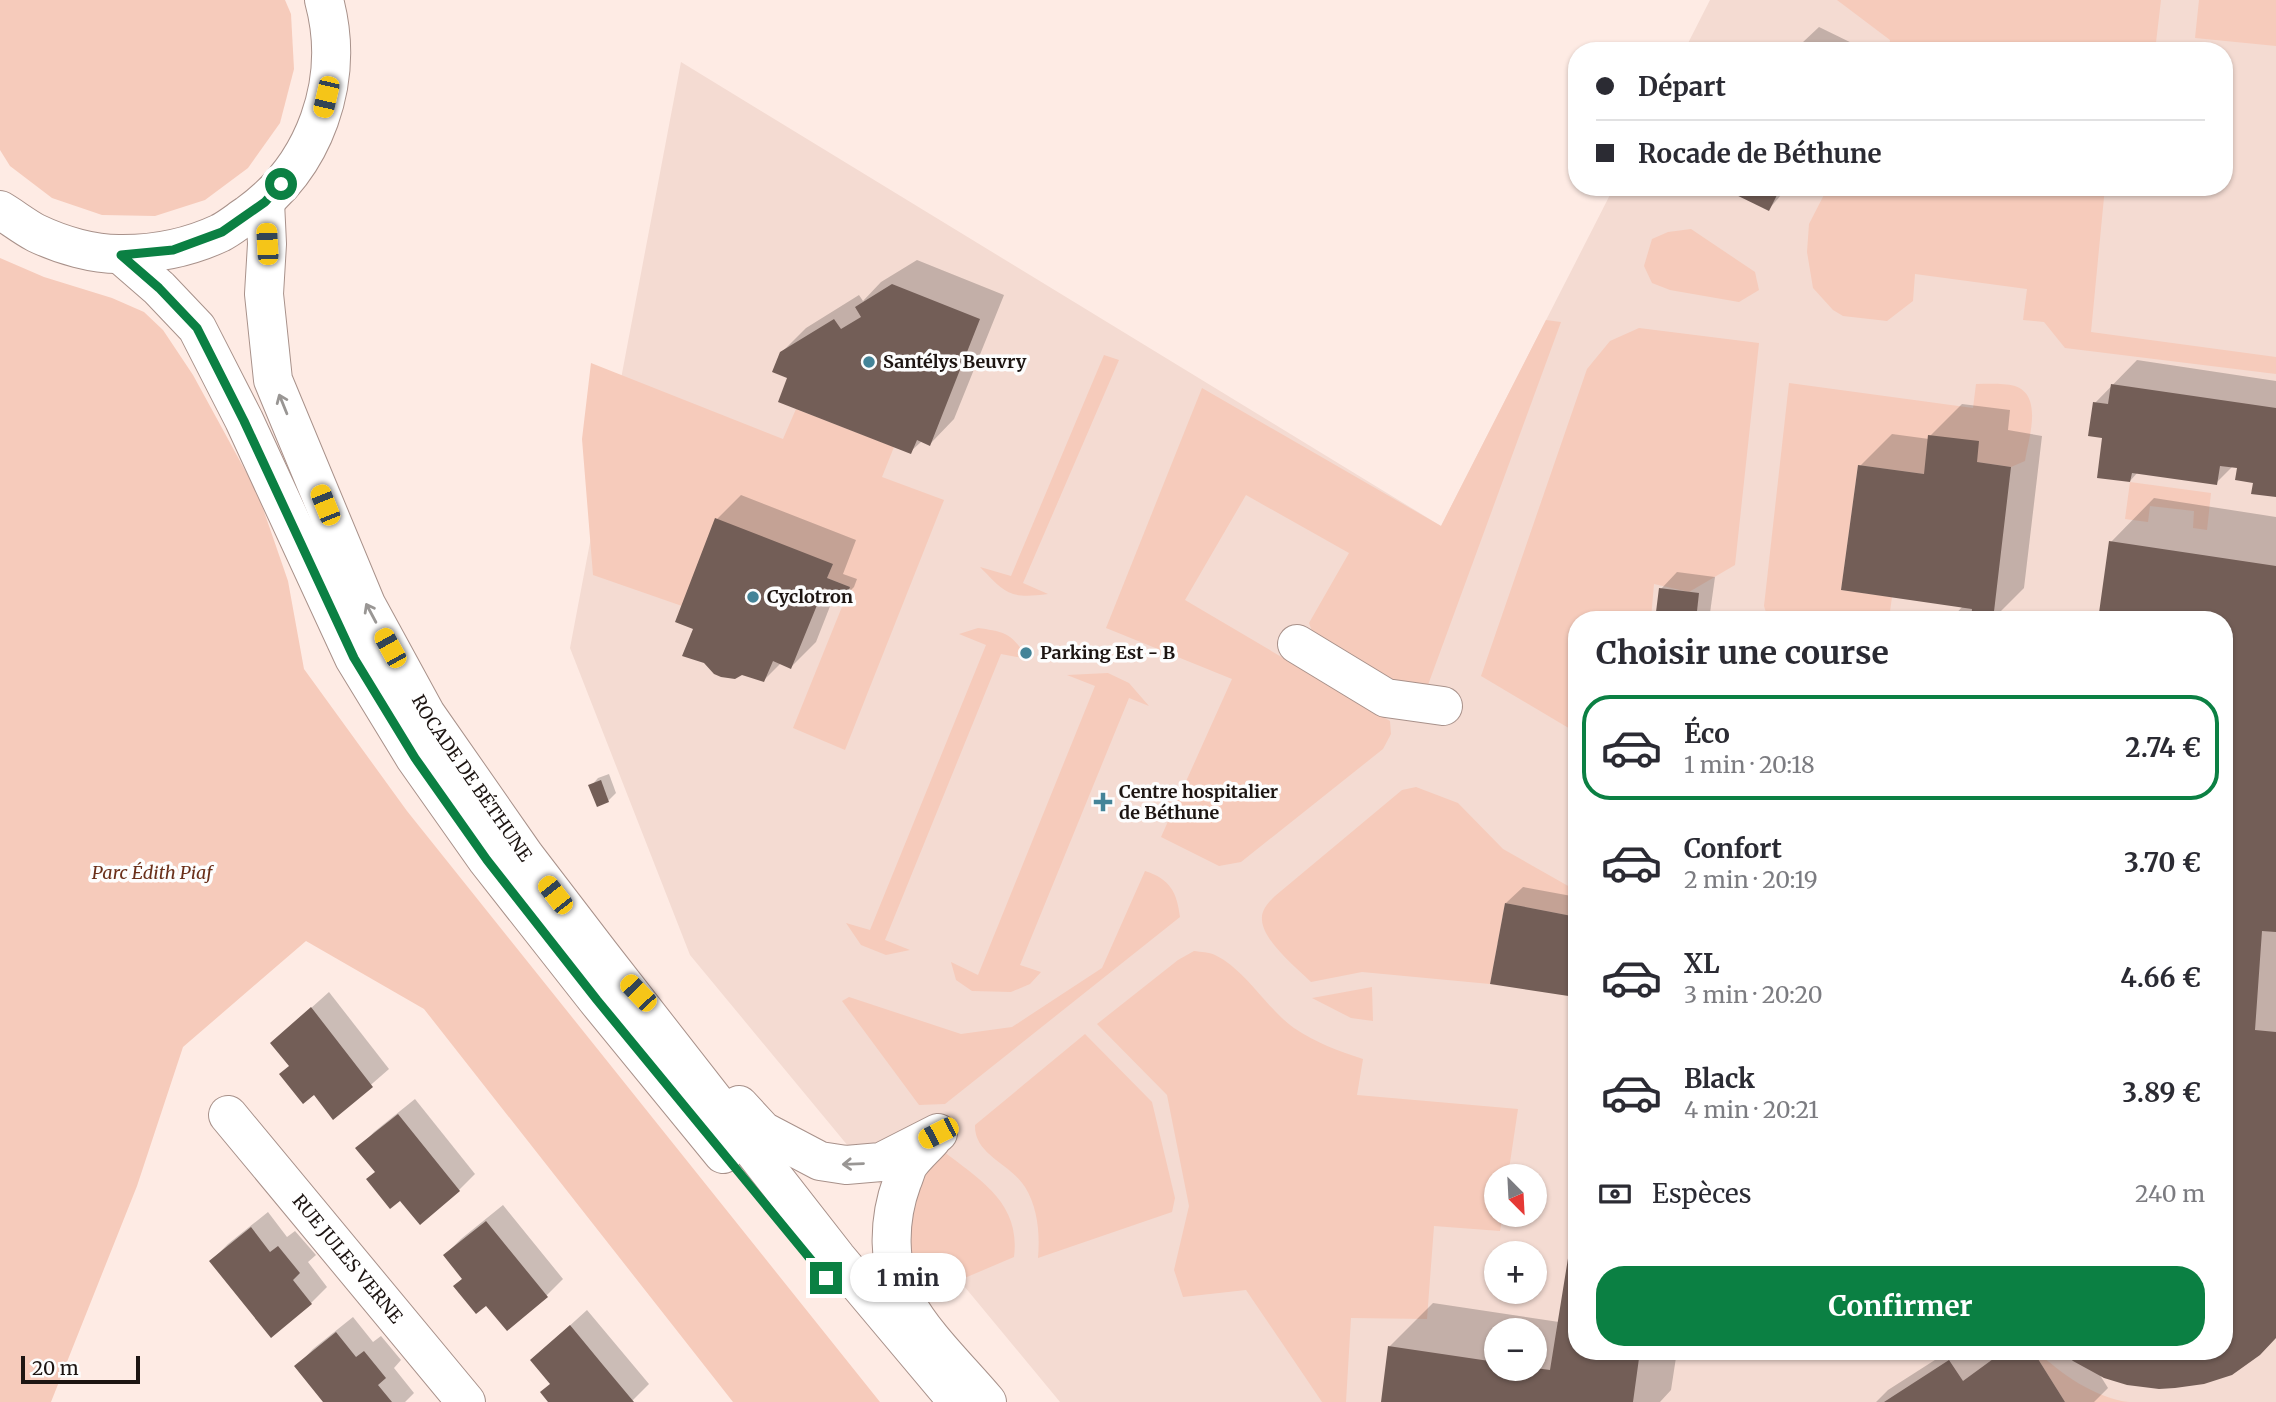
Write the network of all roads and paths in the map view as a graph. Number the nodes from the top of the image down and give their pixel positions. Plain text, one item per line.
1 (333, 8) edge
2 (265, 202) junction
3 (0, 209) edge
4 (121, 255) junction
5 (1297, 644) dead end
6 (1443, 706) dead end
7 (600, 954) junction
8 (229, 1115) dead end
9 (466, 1402) edge
10 (927, 1402) edge
11 (958, 1402) edge
12 (987, 1402) edge

1 - 2 main road
2 - 4 main road
7 -> 2 main road, ROCADE DE BÉTHUNE
3 - 4 main road
4 - 10 main road, ROCADE DE BÉTHUNE
5 - 6 main road
7 - 11 main road, ROCADE DE BÉTHUNE
12 -> 7 main road
8 - 9 main road, RUE JULES VERNE

